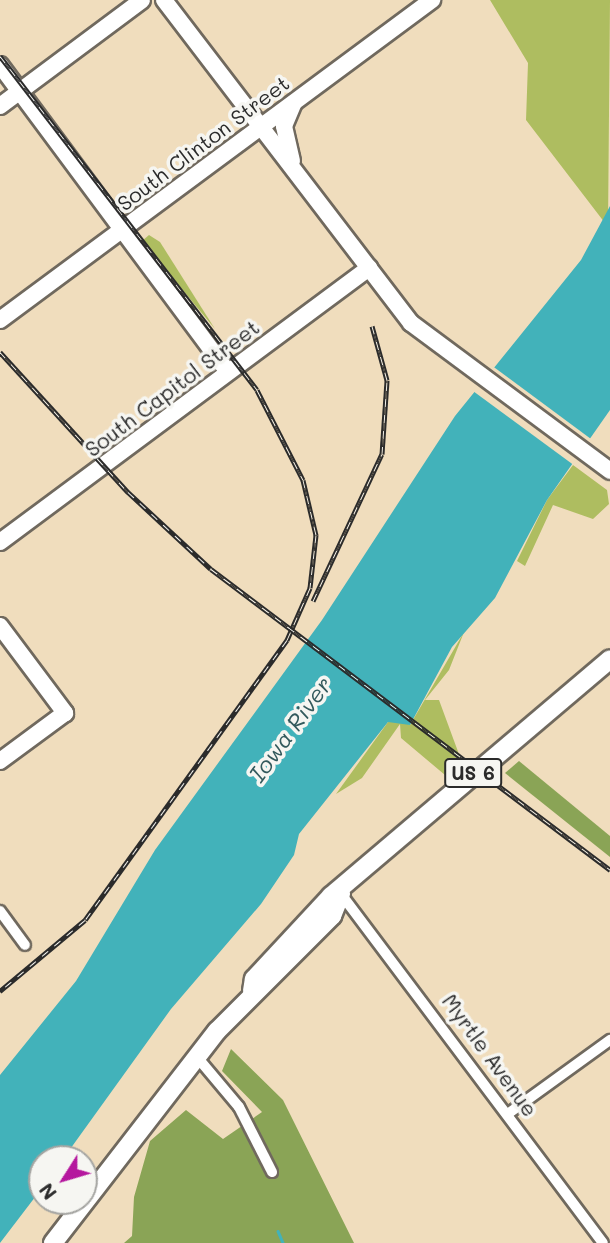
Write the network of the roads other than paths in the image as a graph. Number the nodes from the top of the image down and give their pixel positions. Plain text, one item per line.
1 (142, 0) edge
2 (164, 0) edge
3 (177, 0) edge
4 (432, 0) edge
5 (182, 23) junction
6 (0, 65) edge
7 (19, 91) junction
8 (298, 98) junction
9 (0, 106) edge
10 (260, 127) junction
11 (294, 168) junction
12 (122, 229) junction
13 (369, 268) junction
14 (0, 320) edge
15 (228, 372) junction
16 (609, 471) edge
17 (0, 542) edge
18 (0, 626) edge
19 (610, 659) edge
20 (0, 761) edge
21 (341, 894) junction
22 (0, 911) edge
23 (25, 945) dead end
24 (610, 1040) edge
25 (197, 1058) junction
26 (509, 1113) junction
27 (272, 1172) dead end
28 (53, 1243) edge
29 (603, 1243) edge

1 - 7 street
2 - 5 street
3 - 5 street
4 - 8 street, South Clinton Street
5 - 10 street
6 - 7 street
7 - 9 street
7 - 12 street
8 - 10 street, South Clinton Street
8 - 11 street
10 - 11 street
10 - 12 street, South Clinton Street
11 - 13 street
12 - 14 street, South Clinton Street
12 - 15 street
13 - 15 street, South Capitol Street
13 - 16 street
15 - 17 street, South Capitol Street
18 - 20 street
19 - 21 main road, US 6
21 - 25 main road, US 6
21 - 26 street, Myrtle Avenue
22 - 23 street
24 - 26 street
25 - 27 street
25 - 28 main road, US 6
26 - 29 street, Myrtle Avenue

